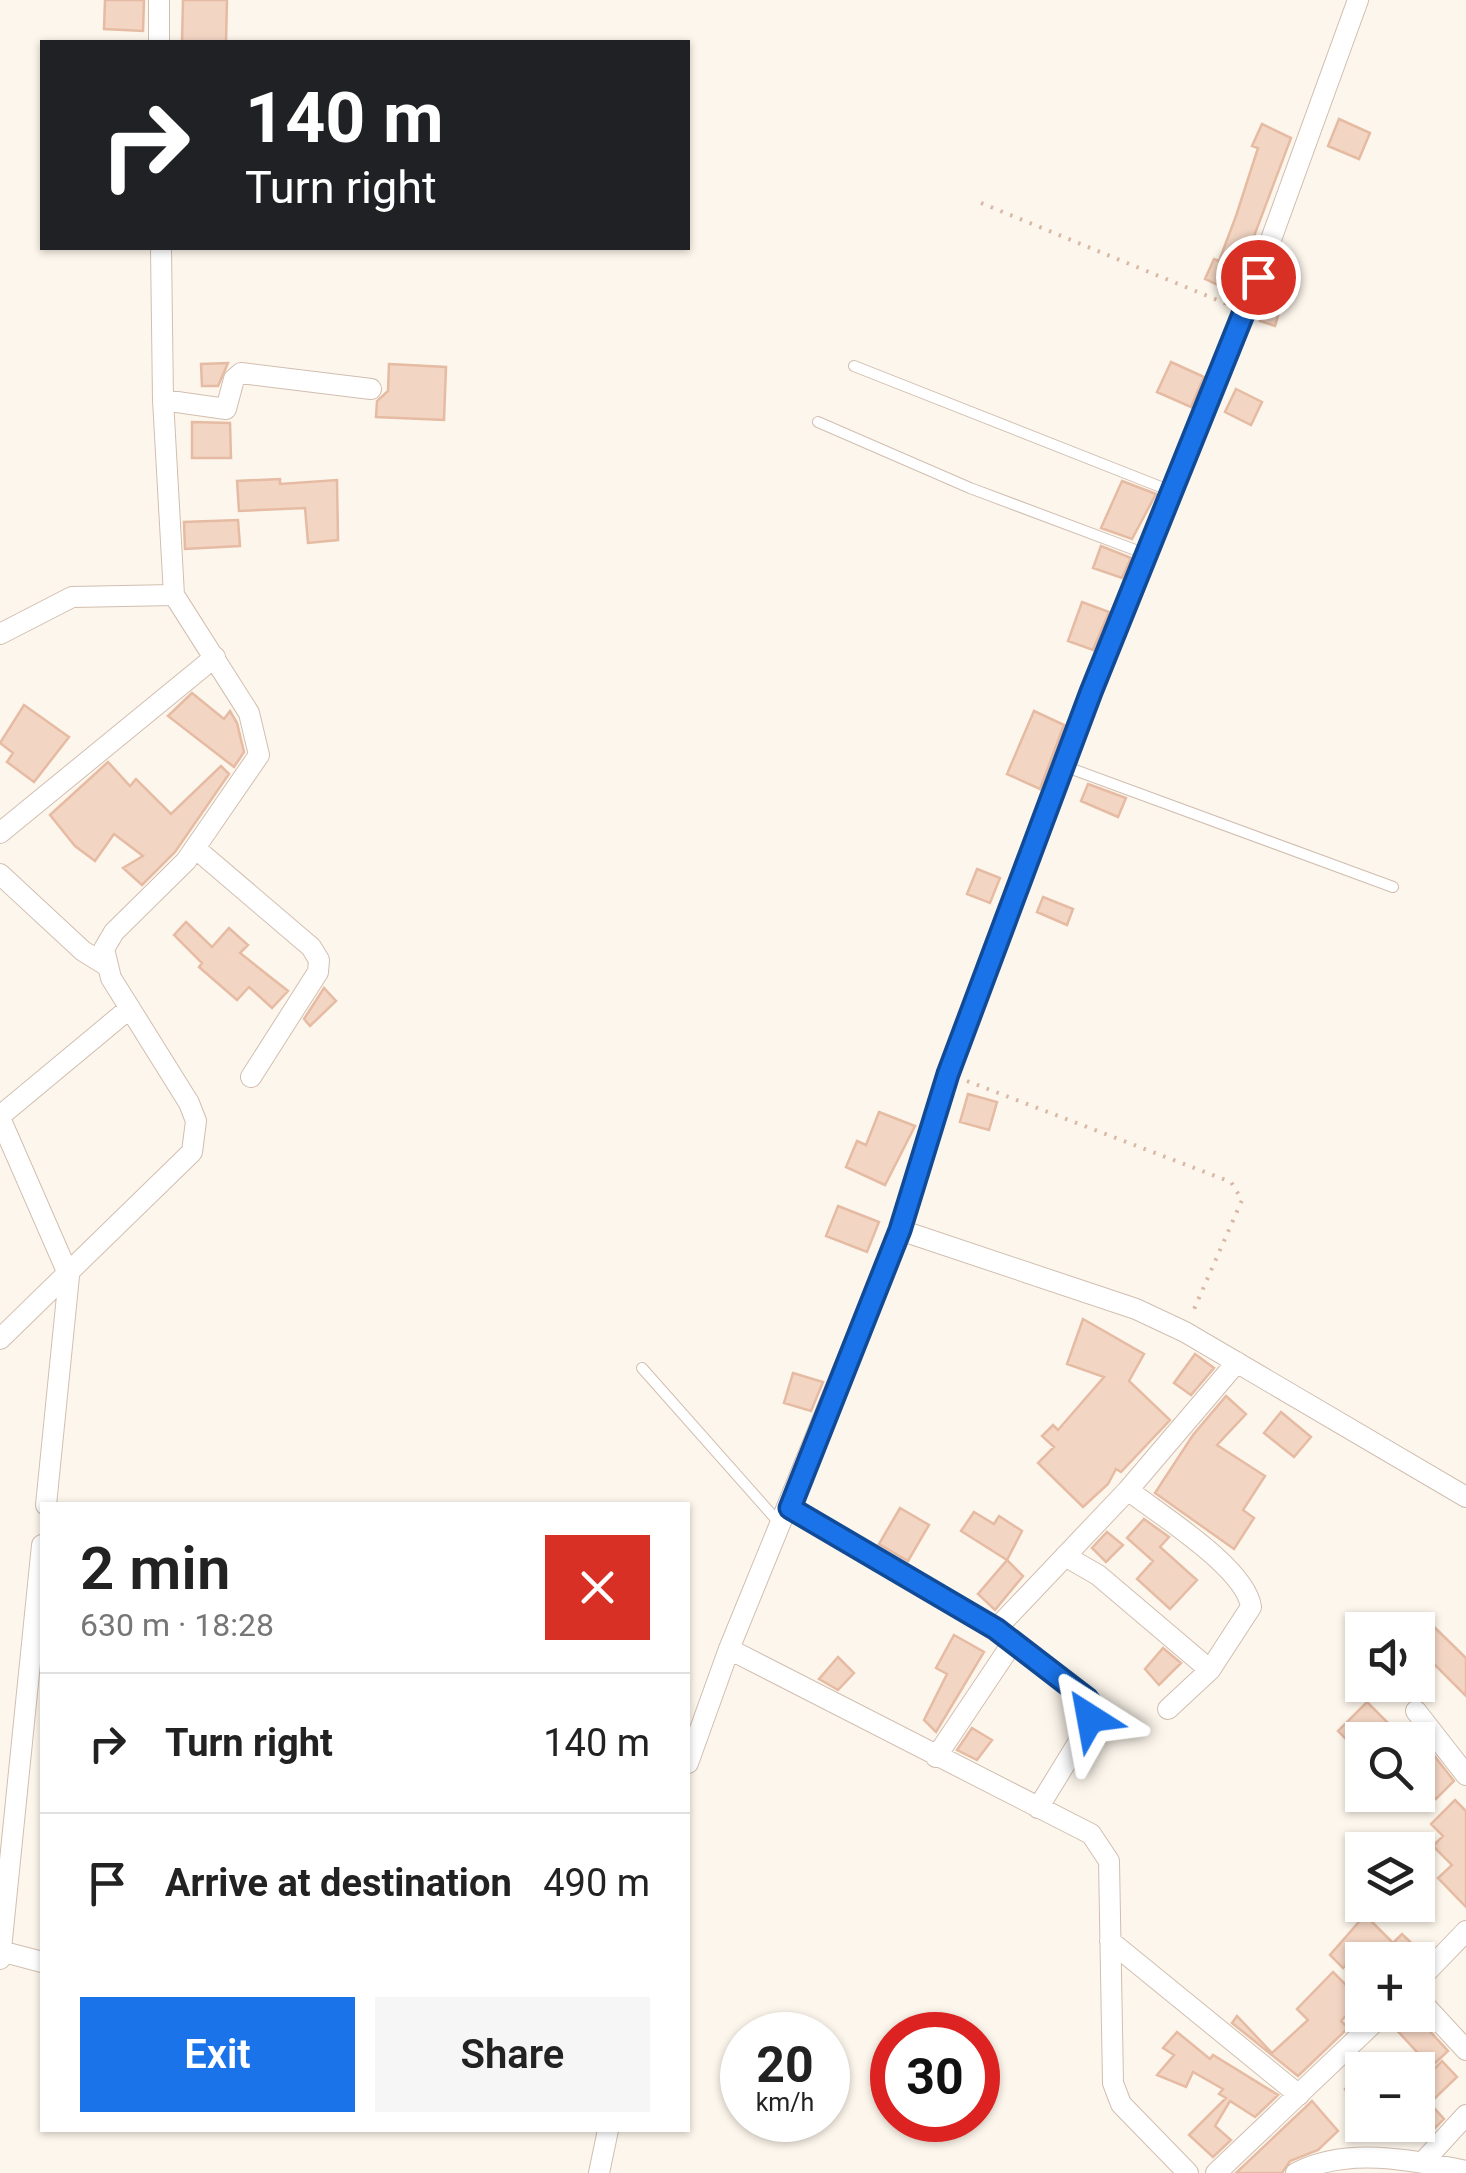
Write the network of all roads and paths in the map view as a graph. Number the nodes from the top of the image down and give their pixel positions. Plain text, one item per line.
1 (158, 0) edge
2 (1358, 0) edge
3 (159, 40) edge
4 (981, 203) dead end
5 (161, 250) edge
6 (1245, 311) junction
7 (854, 366) dead end
8 (371, 389) dead end
9 (163, 400) junction
10 (818, 422) dead end
11 (1172, 491) junction
12 (1146, 555) junction
13 (174, 595) junction
14 (0, 634) edge
15 (215, 657) junction
16 (1064, 766) junction
17 (0, 833) edge
18 (195, 848) junction
19 (0, 874) edge
20 (1393, 887) dead end
21 (104, 964) junction
22 (130, 1008) junction
23 (948, 1074) junction
24 (251, 1077) dead end
25 (0, 1117) edge
26 (900, 1230) junction
27 (69, 1276) junction
28 (1184, 1332) junction
29 (0, 1339) edge
30 (1237, 1362) junction
31 (642, 1368) dead end
32 (1128, 1490) junction
33 (1466, 1497) edge
34 (46, 1502) edge
35 (786, 1517) junction
36 (1065, 1556) junction
37 (40, 1564) edge
38 (1004, 1635) junction
39 (729, 1650) junction
40 (1210, 1670) junction
41 (1168, 1709) dead end
42 (1416, 1711) dead end
43 (936, 1757) junction
44 (690, 1758) edge
45 (1466, 1775) edge
46 (1038, 1808) junction
47 (1466, 1930) edge
48 (1110, 1941) junction
49 (1, 1954) edge
50 (40, 1962) edge
51 (1435, 1963) edge
52 (1435, 2016) edge
53 (1364, 2032) edge
54 (1466, 2050) edge
55 (1299, 2095) junction
56 (1466, 2115) edge
57 (608, 2132) edge
58 (1423, 2162) junction
59 (1466, 2171) edge
60 (599, 2173) edge
61 (1188, 2173) edge
62 (1216, 2173) edge
63 (1296, 2173) edge

1 - 3 street
2 - 6 street
4 - 6 path
5 - 9 street
6 - 11 street
7 - 11 lane
8 - 9 street
9 - 13 street
10 - 12 lane
11 - 12 street
12 - 16 street
13 - 14 street
13 - 15 street
15 - 17 street
15 - 18 street
16 - 20 lane
16 - 23 street
18 - 21 street
18 - 24 street
19 - 21 street
21 - 22 street
22 - 25 street
22 - 27 street
23 - 26 street
23 - 28 path
25 - 27 street
26 - 28 street
26 - 35 street
27 - 29 street
27 - 34 street
28 - 30 street
30 - 32 street
30 - 33 street
31 - 35 lane
32 - 36 street
32 - 40 street
35 - 38 street
35 - 39 street
36 - 38 street
36 - 40 street
37 - 49 street
38 - 43 street
38 - 46 street
39 - 43 street
39 - 44 street
40 - 41 street
42 - 45 street
43 - 46 street
46 - 48 street
47 - 51 street
48 - 55 street
48 - 61 street
49 - 50 street
52 - 54 street
53 - 55 street
55 - 62 street
56 - 58 street
57 - 60 street
58 - 59 street
58 - 63 street

